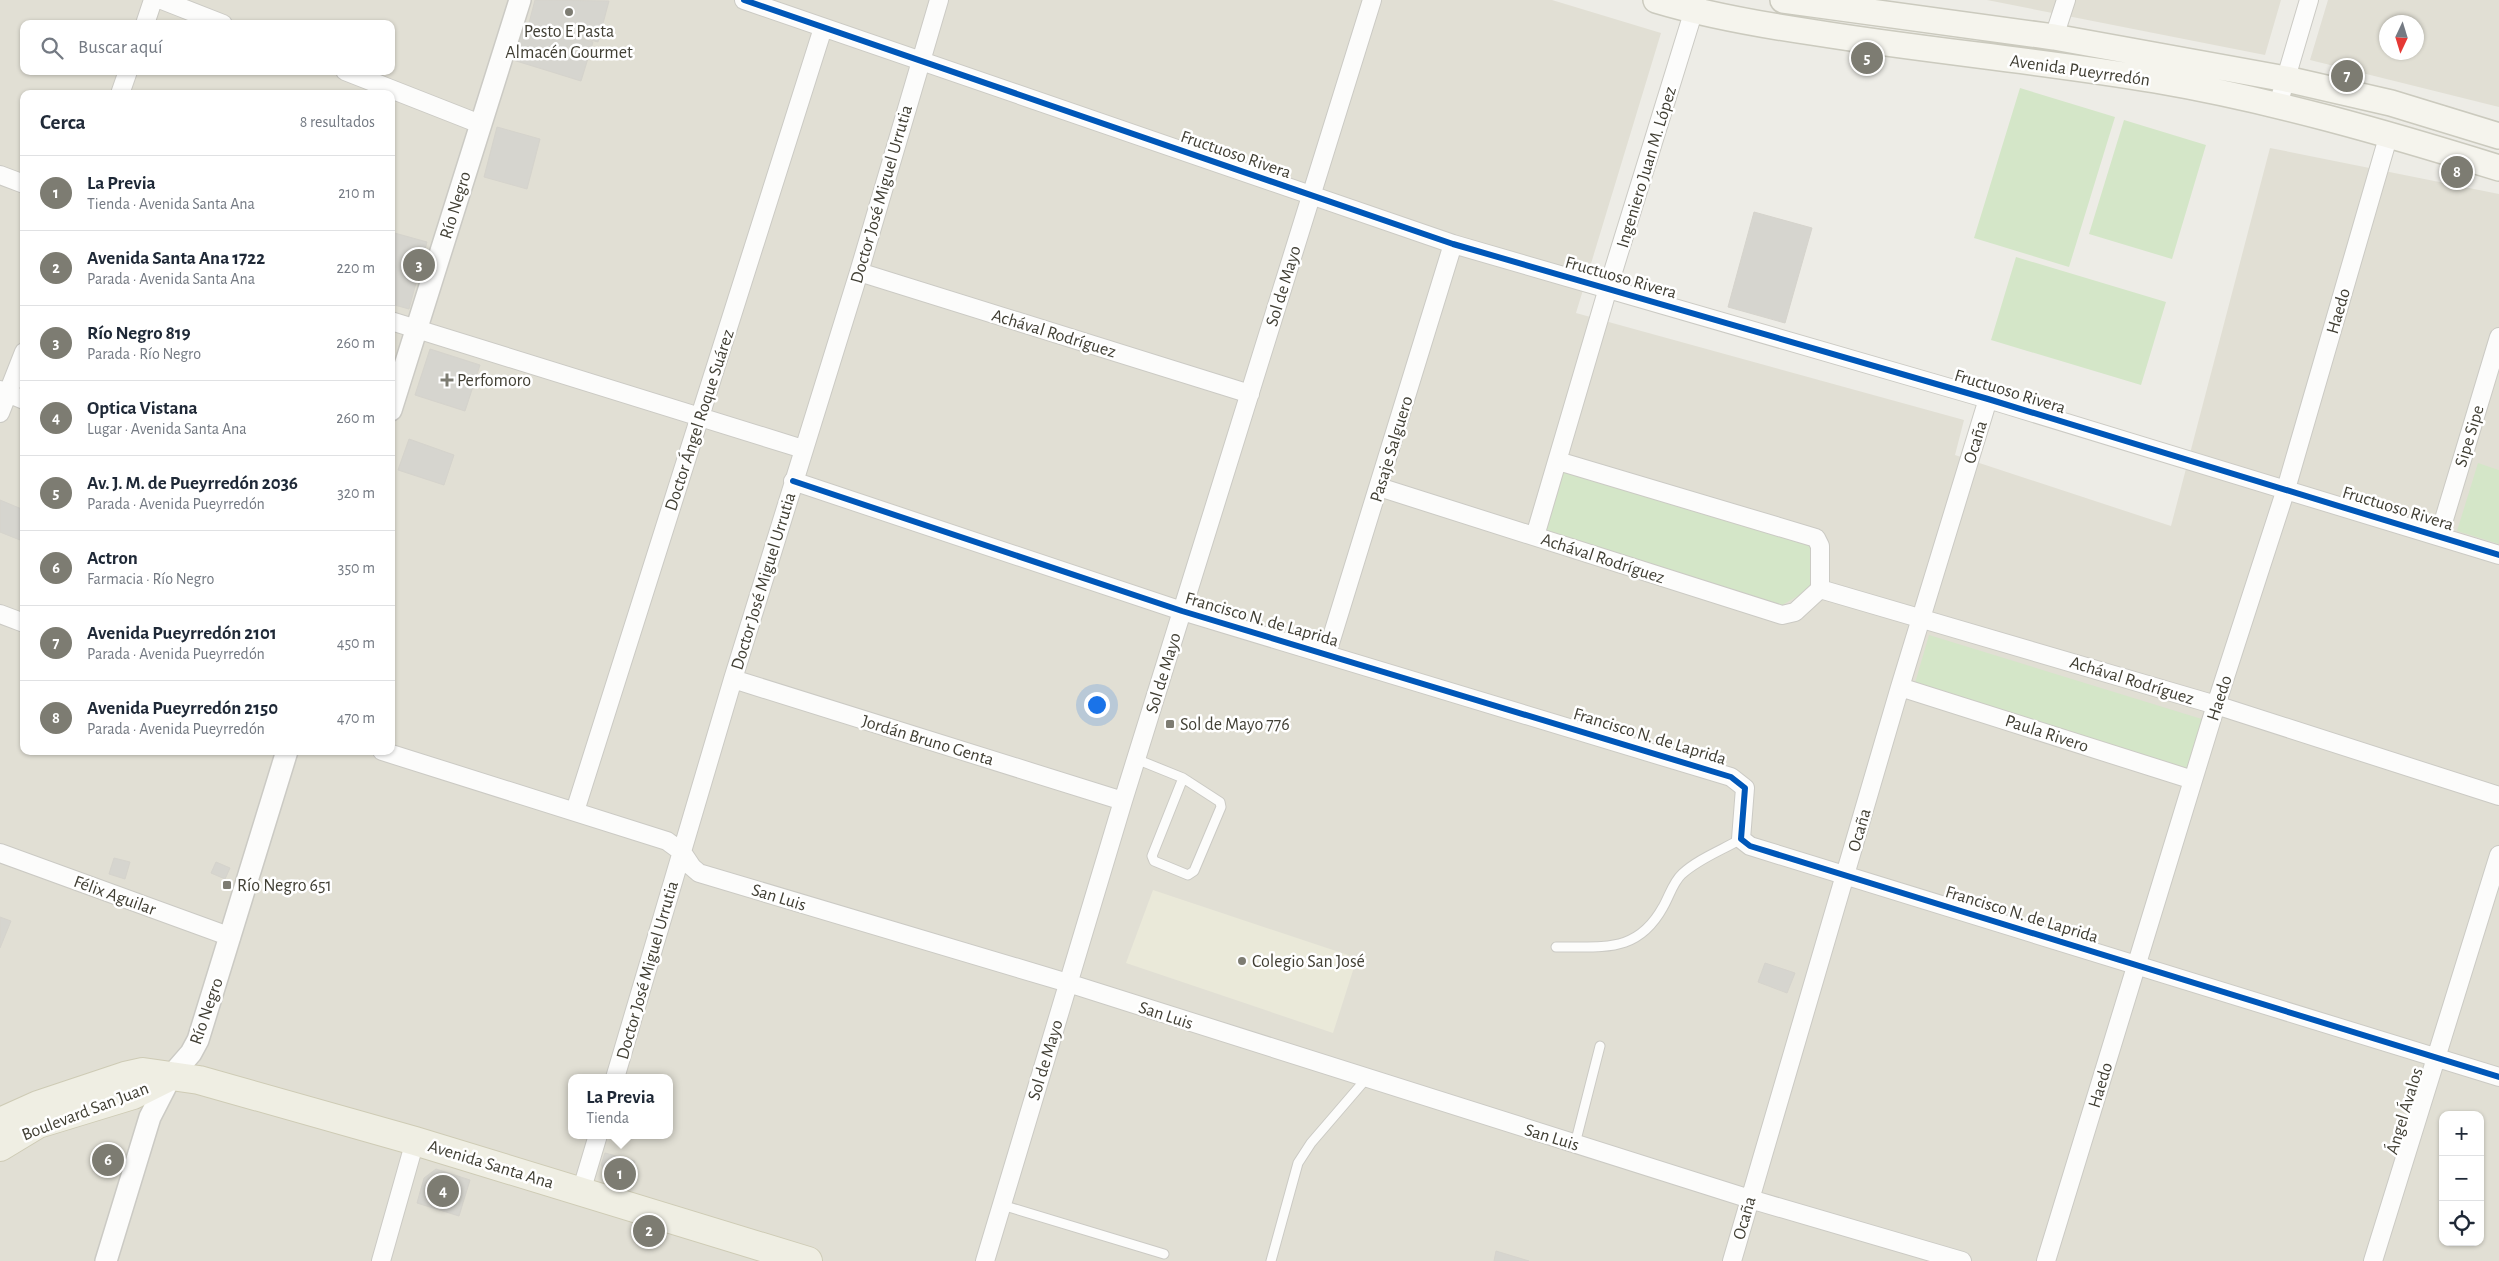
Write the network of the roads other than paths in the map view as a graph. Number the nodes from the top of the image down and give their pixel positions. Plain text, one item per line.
1 (153, 0) edge
2 (162, 0) edge
3 (520, 0) edge
4 (744, 0) edge
5 (940, 0) edge
6 (1372, 0) edge
7 (1656, 0) edge
8 (1784, 0) edge
9 (2066, 0) edge
10 (2309, 0) edge
11 (1695, 6) edge
12 (146, 20) edge
13 (213, 20) edge
14 (824, 28) junction
15 (2054, 37) junction
16 (920, 62) junction
17 (127, 75) edge
18 (355, 75) edge
19 (2286, 79) junction
20 (121, 90) edge
21 (393, 90) edge
22 (395, 91) edge
23 (2278, 105) junction
24 (480, 124) junction
25 (2389, 134) junction
26 (2499, 135) edge
27 (2499, 168) edge
28 (0, 176) edge
29 (20, 183) edge
30 (1310, 195) junction
31 (1453, 244) junction
32 (859, 272) junction
33 (1608, 288) junction
34 (395, 322) edge
35 (416, 330) junction
36 (2499, 336) edge
37 (20, 365) edge
38 (1250, 394) junction
39 (11, 395) edge
40 (395, 397) edge
41 (1988, 400) junction
42 (0, 414) edge
43 (700, 417) junction
44 (803, 448) junction
45 (1558, 461) junction
46 (793, 481) junction
47 (1379, 487) junction
48 (2286, 489) junction
49 (1535, 536) junction
50 (2439, 536) junction
51 (2499, 555) edge
52 (1820, 590) junction
53 (1182, 612) junction
54 (0, 614) edge
55 (1921, 617) junction
56 (20, 622) edge
57 (1327, 653) junction
58 (733, 679) junction
59 (1900, 687) junction
60 (2216, 705) junction
61 (286, 755) edge
62 (395, 755) edge
63 (1136, 759) junction
64 (1183, 778) junction
65 (2193, 780) junction
66 (2499, 796) edge
67 (1123, 801) junction
68 (575, 811) junction
69 (1741, 839) junction
70 (682, 852) junction
71 (0, 853) edge
72 (2499, 855) edge
73 (1846, 875) junction
74 (231, 937) junction
75 (1556, 946) dead end
76 (2137, 966) junction
77 (1068, 983) junction
78 (1600, 1046) dead end
79 (2436, 1058) junction
80 (616, 1074) edge
81 (171, 1076) junction
82 (2499, 1077) edge
83 (1366, 1079) junction
84 (0, 1122) edge
85 (597, 1139) edge
86 (415, 1141) junction
87 (1574, 1144) junction
88 (0, 1147) edge
89 (581, 1192) junction
90 (1750, 1199) junction
91 (1002, 1206) junction
92 (1164, 1254) dead end
93 (106, 1261) edge
94 (381, 1261) edge
95 (808, 1261) edge
96 (985, 1261) edge
97 (1271, 1261) edge
98 (1732, 1261) edge
99 (1962, 1261) edge
100 (2046, 1261) edge
101 (2373, 1261) edge

1 - 12 street
2 - 13 street
3 - 24 street, Río Negro
4 - 14 street, Fructuoso Rivera
5 - 16 street, Doctor José Miguel Urrutia
6 - 30 street, Sol de Mayo
7 - 11 main road, Avenida Pueyrredón
8 - 15 main road, Avenida Pueyrredón
9 - 15 street
10 - 19 street
11 - 23 main road, Avenida Pueyrredón
11 - 33 street, Ingeniero Juan M. López
14 - 16 street, Fructuoso Rivera
14 - 43 street, Doctor Ángel Roque Suárez
15 - 19 main road, Avenida Pueyrredón
16 - 30 street, Fructuoso Rivera
16 - 32 street, Doctor José Miguel Urrutia
17 - 20 street
18 - 21 street
19 - 23 street
19 - 26 main road, Avenida Pueyrredón
22 - 24 street
23 - 25 main road, Avenida Pueyrredón
24 - 35 street, Río Negro
25 - 27 main road, Avenida Pueyrredón
25 - 48 street, Haedo
28 - 29 street
30 - 31 street, Fructuoso Rivera
30 - 38 street, Sol de Mayo
31 - 33 street, Fructuoso Rivera
31 - 47 street, Pasaje Salguero
32 - 38 street, Achával Rodríguez
32 - 44 street, Doctor José Miguel Urrutia
33 - 41 street, Fructuoso Rivera
33 - 45 street, Ingeniero Juan M. López
34 - 35 street
35 - 40 street, Río Negro
35 - 43 street
36 - 50 street, Sipe Sipe
37 - 39 street
38 - 53 street, Sol de Mayo
39 - 42 street
41 - 48 street, Fructuoso Rivera
41 - 55 street, Ocaña
43 - 44 street
43 - 68 street, Doctor Ángel Roque Suárez
44 - 46 street, Doctor José Miguel Urrutia
45 - 49 street, Ingeniero Juan M. López
45 - 52 street
46 - 53 street, Francisco N. de Laprida
46 - 58 street, Doctor José Miguel Urrutia
47 - 49 street, Achával Rodríguez
47 - 57 street, Pasaje Salguero
48 - 50 street, Fructuoso Rivera
48 - 60 street, Haedo
49 - 52 street, Achával Rodríguez
50 - 51 street, Fructuoso Rivera
52 - 55 street, Achával Rodríguez
53 - 57 street, Francisco N. de Laprida
53 - 63 street, Sol de Mayo
54 - 56 street
55 - 59 street, Ocaña
55 - 60 street, Achával Rodríguez
57 - 69 street, Francisco N. de Laprida
58 - 67 street, Jordán Bruno Genta
58 - 70 street, Doctor José Miguel Urrutia
59 - 65 street, Paula Rivero
59 - 73 street, Ocaña
60 - 65 street, Haedo
60 - 66 street, Achával Rodríguez
61 - 74 street, Río Negro
62 - 68 street, San Luis
63 - 64 lane
63 - 67 street, Sol de Mayo
64 - 64 lane
65 - 76 street, Haedo
67 - 77 street, Sol de Mayo
68 - 70 street, San Luis
69 - 73 street, Francisco N. de Laprida
69 - 75 lane
70 - 77 street, San Luis
70 - 80 street, Doctor José Miguel Urrutia
71 - 74 street, Félix Aguilar
72 - 79 street, Ángel Ávalos
73 - 76 street, Francisco N. de Laprida
73 - 90 street, Ocaña
74 - 81 street, Río Negro
76 - 79 street, Francisco N. de Laprida
76 - 100 street, Haedo
77 - 83 street, San Luis
77 - 91 street, Sol de Mayo
78 - 87 lane
79 - 82 street, Francisco N. de Laprida
79 - 101 street, Ángel Ávalos
81 - 84 main road, Boulevard San Juan
81 - 86 main road, Avenida Santa Ana
81 - 88 main road, Boulevard San Juan
81 - 93 street, Río Negro
83 - 87 street, San Luis
83 - 97 lane
85 - 89 street
86 - 89 main road, Avenida Santa Ana
86 - 94 street
87 - 90 street, San Luis
89 - 95 main road, Avenida Santa Ana
90 - 98 street, Ocaña
90 - 99 street, San Luis
91 - 92 lane
91 - 96 street, Sol de Mayo

